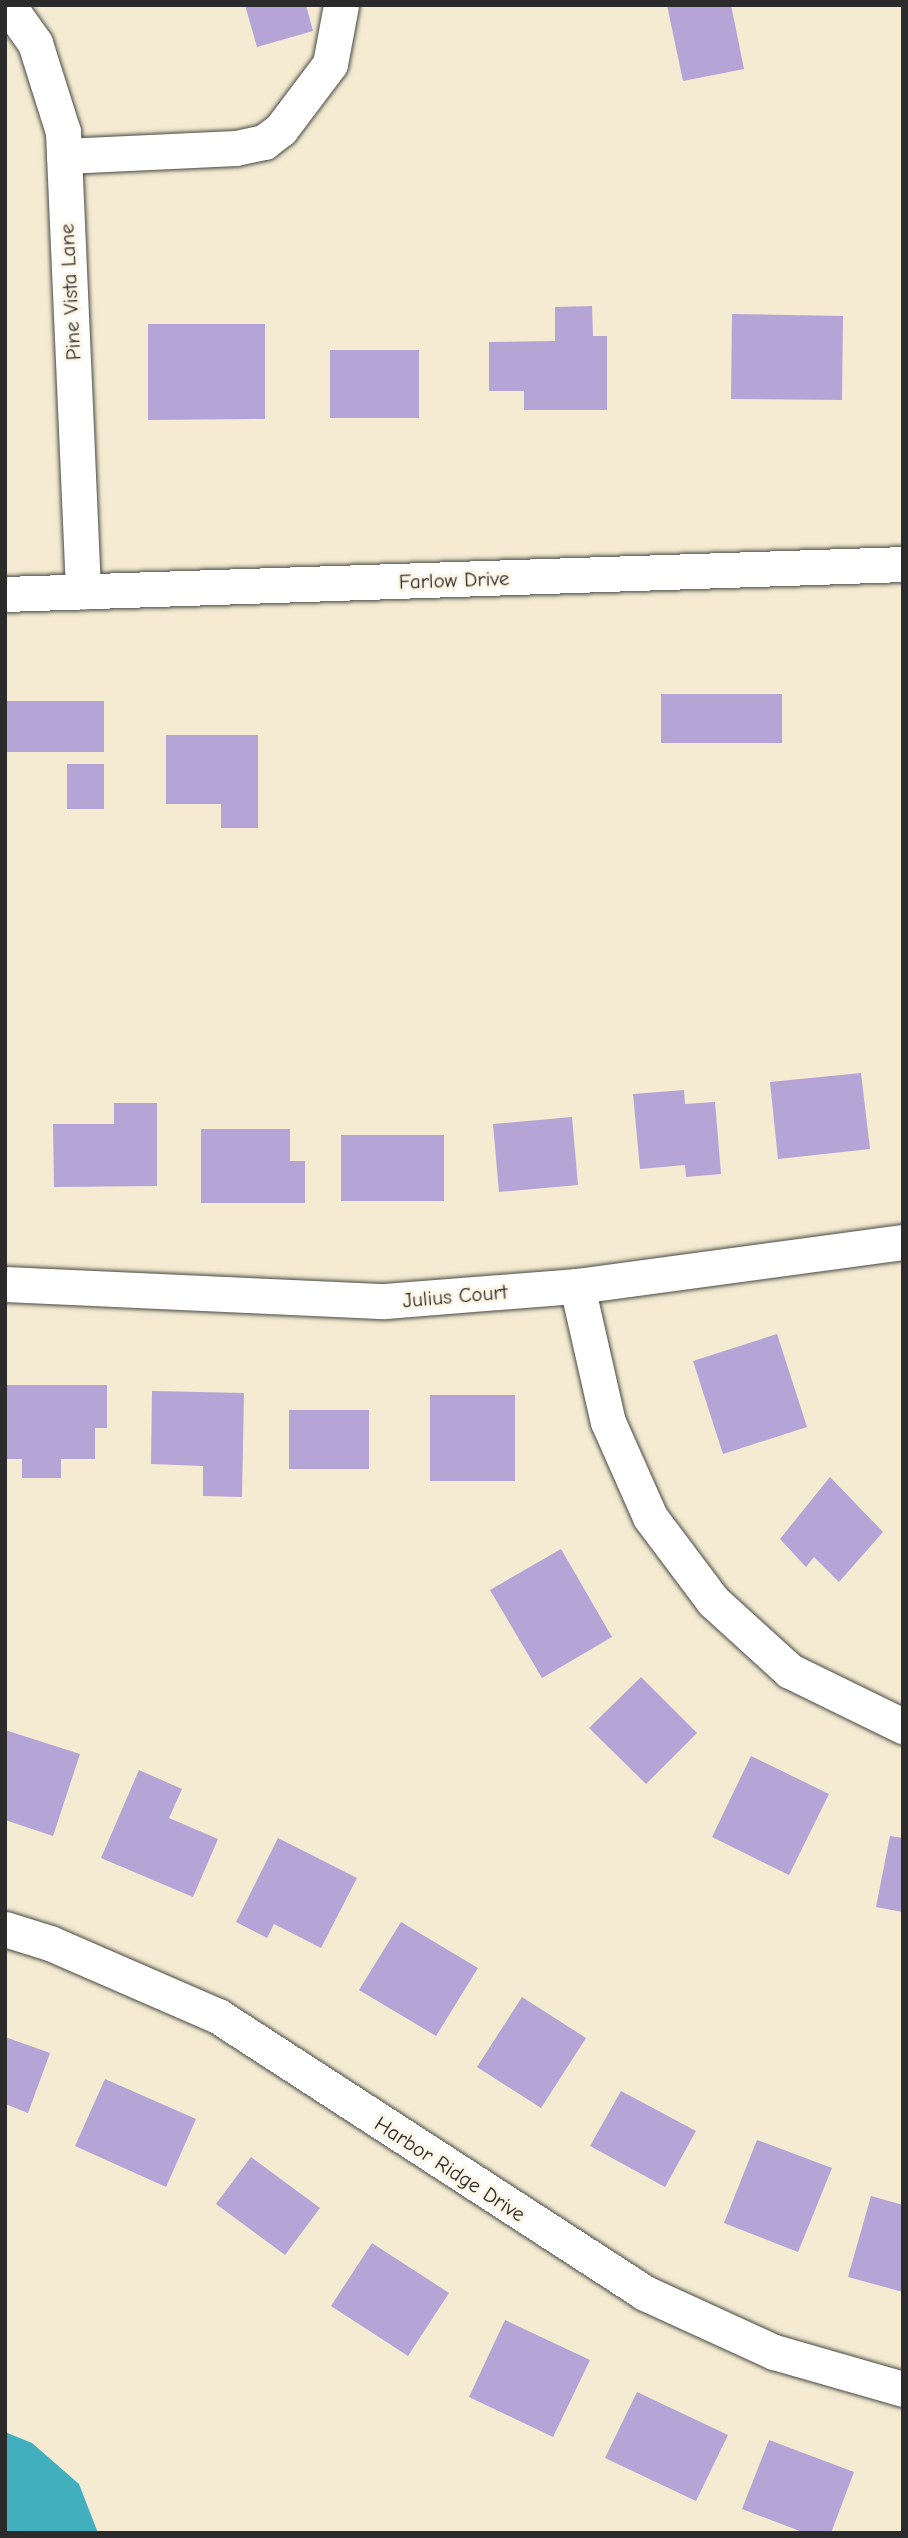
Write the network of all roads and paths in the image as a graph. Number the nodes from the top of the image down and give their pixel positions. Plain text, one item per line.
1 (8, 5) edge
2 (341, 5) edge
3 (64, 156) junction
4 (903, 565) edge
5 (83, 592) junction
6 (5, 594) edge
7 (903, 1242) edge
8 (5, 1284) edge
9 (577, 1286) junction
10 (903, 1726) edge
11 (5, 1929) edge
12 (903, 2389) edge

1 - 3 street, Pine Vista Lane
2 - 3 street
3 - 5 street, Pine Vista Lane
4 - 5 street, Farlow Drive
5 - 6 street, Farlow Drive
7 - 9 street, Julius Court
8 - 9 street, Julius Court
9 - 10 street
11 - 12 street, Harbor Ridge Drive

